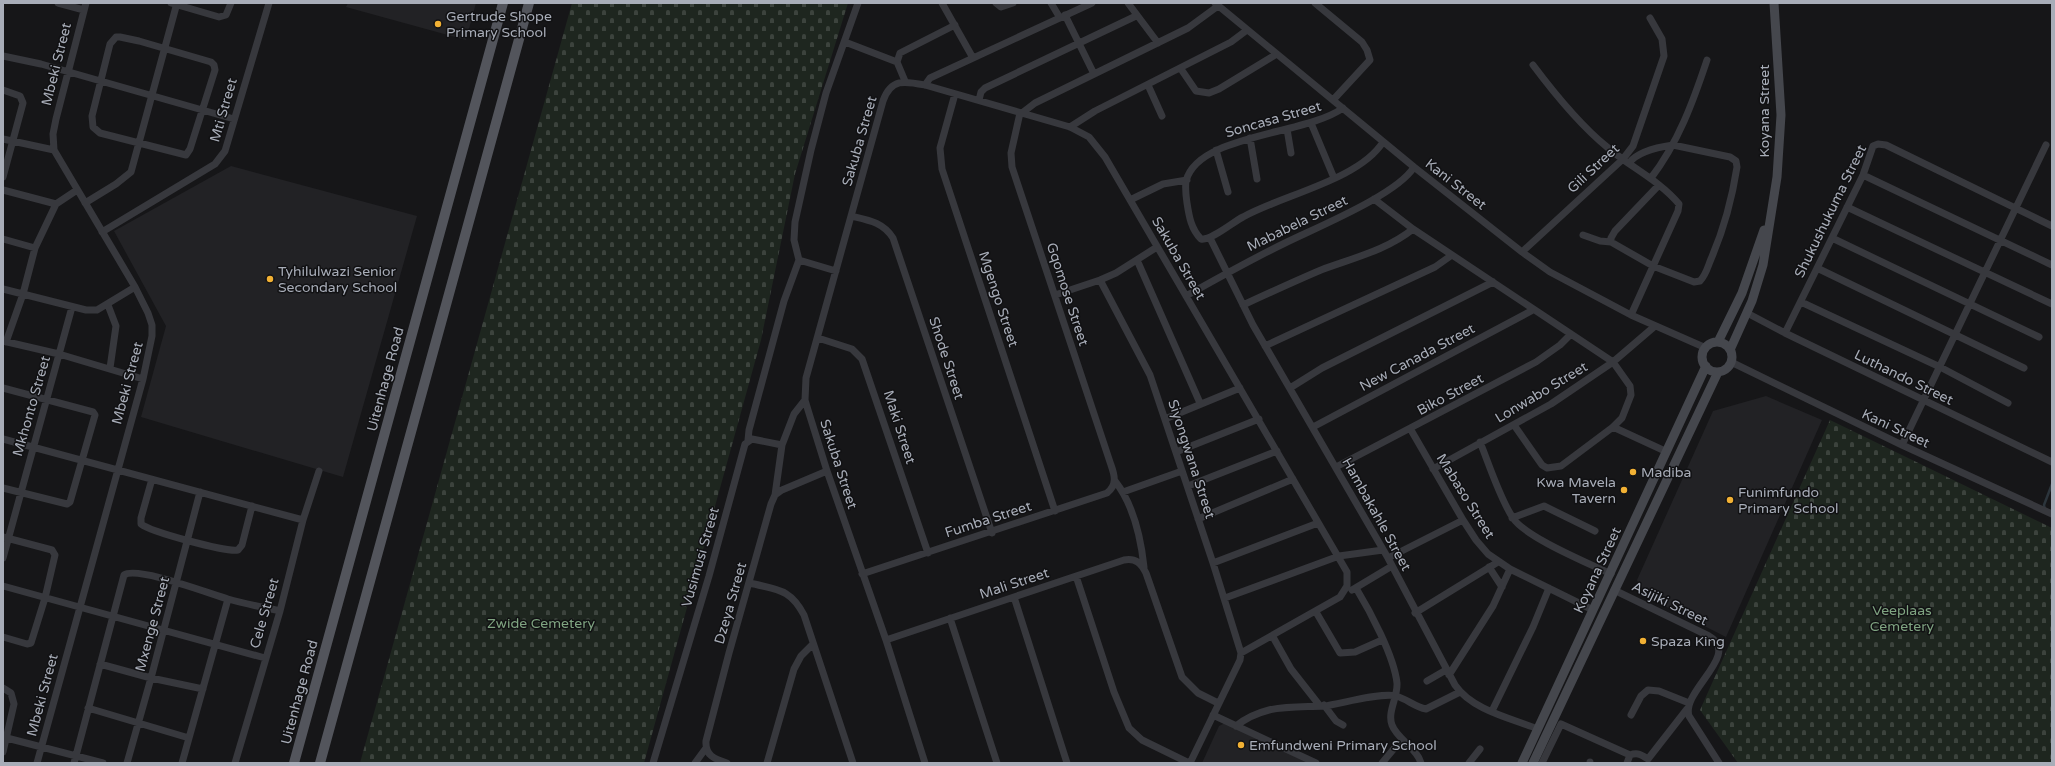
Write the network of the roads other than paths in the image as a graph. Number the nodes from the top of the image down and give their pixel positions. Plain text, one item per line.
1 (58, 3) edge
2 (231, 3) edge
3 (269, 3) edge
4 (503, 3) edge
5 (529, 3) edge
6 (858, 3) edge
7 (942, 3) edge
8 (996, 3) edge
9 (1014, 3) edge
10 (1051, 3) edge
11 (1092, 3) edge
12 (1128, 3) edge
13 (1316, 3) edge
14 (1774, 3) edge
15 (175, 4) edge
16 (1217, 4) edge
17 (85, 6) edge
18 (1136, 16) junction
19 (1062, 17) junction
20 (1650, 18) dead end
21 (955, 25) junction
22 (1247, 30) junction
23 (845, 42) junction
24 (1080, 43) junction
25 (1158, 43) junction
26 (165, 50) junction
27 (1275, 55) junction
28 (3, 56) edge
29 (973, 58) junction
30 (1707, 60) dead end
31 (897, 62) junction
32 (1533, 65) dead end
33 (1181, 69) junction
34 (68, 73) junction
35 (1094, 74) junction
36 (905, 81) junction
37 (101, 82) junction
38 (925, 85) junction
39 (1148, 85) junction
40 (3, 90) edge
41 (955, 94) junction
42 (152, 96) junction
43 (979, 100) junction
44 (1333, 100) junction
45 (1343, 108) junction
46 (202, 110) junction
47 (1021, 113) junction
48 (1162, 116) dead end
49 (234, 119) junction
50 (1311, 123) junction
51 (1070, 127) junction
52 (1288, 129) junction
53 (1250, 138) junction
54 (3, 139) edge
55 (12, 141) junction
56 (1383, 142) junction
57 (140, 144) junction
58 (1673, 145) junction
59 (2046, 145) dead end
60 (54, 150) junction
61 (1216, 150) junction
62 (1291, 153) dead end
63 (1626, 161) junction
64 (1414, 167) junction
65 (1863, 175) junction
66 (3, 177) edge
67 (1334, 178) junction
68 (1651, 178) junction
69 (1257, 179) dead end
70 (1187, 180) junction
71 (1658, 186) junction
72 (3, 190) edge
73 (77, 190) junction
74 (1228, 192) dead end
75 (1374, 199) junction
76 (1130, 200) junction
77 (85, 203) junction
78 (56, 204) junction
79 (1847, 207) junction
80 (2015, 209) junction
81 (851, 216) junction
82 (1769, 217) junction
83 (2052, 226) edge
84 (1413, 229) junction
85 (102, 232) junction
86 (1583, 235) dead end
87 (1832, 238) junction
88 (1207, 239) junction
89 (3, 240) edge
90 (2000, 240) junction
91 (1611, 242) junction
92 (1157, 247) junction
93 (35, 248) junction
94 (1522, 252) junction
95 (1452, 255) junction
96 (799, 260) junction
97 (1138, 260) junction
98 (2052, 265) edge
99 (1653, 266) junction
100 (1817, 268) junction
101 (836, 271) junction
102 (1985, 271) junction
103 (1227, 272) junction
104 (1100, 280) junction
105 (1493, 282) junction
106 (135, 287) junction
107 (3, 289) edge
108 (23, 294) junction
109 (1055, 295) junction
110 (1186, 296) junction
111 (1801, 302) junction
112 (1243, 304) junction
113 (1970, 304) junction
114 (2052, 304) edge
115 (108, 305) junction
116 (72, 307) junction
117 (1532, 310) junction
118 (1747, 313) junction
119 (1631, 315) junction
120 (1655, 326) junction
121 (1785, 333) junction
122 (1570, 334) junction
123 (1955, 334) junction
124 (2039, 337) dead end
125 (818, 338) junction
126 (4, 342) edge
127 (1718, 342) junction
128 (1265, 346) junction
129 (1706, 348) junction
130 (1730, 350) junction
131 (59, 354) junction
132 (1613, 362) junction
133 (1731, 362) junction
134 (1706, 366) junction
135 (110, 368) junction
136 (1940, 368) junction
137 (2024, 368) dead end
138 (1718, 372) junction
139 (143, 379) junction
140 (3, 388) edge
141 (1240, 388) junction
142 (1290, 388) junction
143 (47, 398) junction
144 (805, 400) junction
145 (1923, 401) junction
146 (2008, 403) dead end
147 (1200, 404) junction
148 (1165, 419) junction
149 (1259, 419) junction
150 (1514, 424) junction
151 (1313, 427) junction
152 (1613, 427) junction
153 (1410, 430) junction
154 (3, 439) edge
155 (748, 440) junction
156 (1480, 442) junction
157 (782, 445) junction
158 (1902, 445) junction
159 (33, 446) junction
160 (1277, 451) junction
161 (1665, 451) junction
162 (1176, 452) junction
163 (82, 459) junction
164 (2052, 462) edge
165 (1336, 467) junction
166 (117, 469) junction
167 (1433, 469) junction
168 (319, 471) dead end
169 (827, 471) junction
170 (1182, 471) junction
171 (152, 479) junction
172 (1293, 480) junction
173 (1115, 482) junction
174 (1188, 486) junction
175 (3, 488) edge
176 (20, 492) junction
177 (200, 492) junction
178 (1123, 492) junction
179 (775, 495) junction
180 (252, 506) junction
181 (1055, 511) junction
182 (2052, 514) edge
183 (1198, 518) junction
184 (1512, 518) junction
185 (303, 520) junction
186 (1463, 520) junction
187 (1318, 523) junction
188 (1595, 532) dead end
189 (992, 533) junction
190 (5, 537) edge
191 (188, 540) junction
192 (1384, 550) junction
193 (928, 552) junction
194 (1339, 556) junction
195 (3, 558) edge
196 (1388, 558) junction
197 (1498, 562) junction
198 (1214, 563) junction
199 (1392, 566) junction
200 (1489, 568) junction
201 (1510, 569) junction
202 (1145, 570) junction
203 (862, 574) junction
204 (1611, 574) junction
205 (1076, 576) junction
206 (177, 582) junction
207 (750, 583) junction
208 (3, 586) edge
209 (1502, 587) junction
210 (1356, 588) junction
211 (1548, 588) junction
212 (1614, 590) junction
213 (1014, 597) junction
214 (1340, 597) junction
215 (45, 598) junction
216 (1225, 598) junction
217 (228, 599) junction
218 (80, 607) junction
219 (1593, 610) junction
220 (280, 611) junction
221 (1316, 612) junction
222 (1416, 613) junction
223 (112, 617) junction
224 (950, 618) junction
225 (164, 631) junction
226 (3, 637) edge
227 (1274, 637) junction
228 (886, 640) junction
229 (1382, 640) junction
230 (813, 644) junction
231 (213, 645) junction
232 (1242, 653) junction
233 (265, 658) junction
234 (100, 664) junction
235 (1448, 673) junction
236 (152, 678) junction
237 (1427, 681) dead end
238 (3, 688) edge
239 (203, 689) junction
240 (1460, 692) junction
241 (1396, 696) junction
242 (1218, 703) junction
243 (1322, 706) junction
244 (1688, 706) junction
245 (88, 708) junction
246 (1492, 711) junction
247 (1213, 715) junction
248 (1631, 715) dead end
249 (139, 722) junction
250 (1343, 725) dead end
251 (1236, 726) junction
252 (1538, 729) junction
253 (4, 737) edge
254 (189, 738) junction
255 (1402, 739) junction
256 (42, 747) junction
257 (706, 748) junction
258 (1480, 749) dead end
259 (3, 752) edge
260 (1630, 755) junction
261 (75, 760) edge
262 (1650, 761) edge
263 (1545, 762) edge
264 (37, 763) edge
265 (103, 763) edge
266 (127, 763) edge
267 (182, 763) edge
268 (236, 763) edge
269 (294, 763) edge
270 (320, 763) edge
271 (653, 763) edge
272 (696, 763) edge
273 (727, 763) edge
274 (767, 763) edge
275 (853, 763) edge
276 (925, 763) edge
277 (997, 763) edge
278 (1067, 763) edge
279 (1190, 763) edge
280 (1316, 763) edge
281 (1382, 763) edge
282 (1421, 763) edge
283 (1469, 763) edge
284 (1522, 763) edge
285 (1533, 763) edge
286 (1627, 763) edge
287 (1719, 763) edge

1 - 17 street
2 - 15 street
3 - 49 street, Mti Street
4 - 269 main road, Uitenhage Road
5 - 270 main road
6 - 23 street
7 - 21 street
8 - 9 street
10 - 19 street
11 - 19 street
12 - 18 street
13 - 44 street
14 - 82 main road, Koyana Street
15 - 26 street
16 - 22 street, Kani Street
16 - 25 street
17 - 34 street, Mbeki Street
18 - 24 street
18 - 25 street
19 - 24 street
19 - 29 street
20 - 63 street, Gili Street
21 - 29 street
21 - 31 street
22 - 27 street, Kani Street
22 - 33 street
23 - 31 street
23 - 96 street
24 - 35 street
24 - 43 street
25 - 35 street
26 - 37 street
26 - 42 street
26 - 46 street
27 - 33 street
27 - 44 street, Kani Street
28 - 34 street
29 - 38 street
30 - 58 street
31 - 36 street
32 - 63 street
33 - 39 street
34 - 37 street
34 - 60 street, Mbeki Street
35 - 47 street
36 - 38 street, Sakuba Street
36 - 81 street, Sakuba Street
37 - 42 street
37 - 57 street
38 - 41 street, Sakuba Street
39 - 48 street
39 - 51 street
40 - 55 street
41 - 43 street, Sakuba Street
41 - 181 street, Mgengo Street
42 - 46 street
42 - 57 street
43 - 47 street, Sakuba Street
44 - 45 street, Kani Street
45 - 50 street, Soncasa Street
45 - 56 street, Kani Street
46 - 49 street
46 - 57 street
47 - 51 street, Sakuba Street
47 - 109 street, Gqomose Street
49 - 85 street, Mti Street
50 - 52 street, Soncasa Street
50 - 67 street
51 - 76 street, Sakuba Street
52 - 53 street, Soncasa Street
52 - 62 street
53 - 61 street, Soncasa Street
53 - 69 street
54 - 55 street
55 - 60 street
55 - 66 street
56 - 64 street, Kani Street
56 - 67 street
57 - 77 street
58 - 63 street
58 - 68 street
58 - 99 street
59 - 80 street
60 - 73 street, Mbeki Street
61 - 70 street, Soncasa Street
61 - 74 street
63 - 68 street
63 - 94 street, Gili Street
64 - 75 street, Mababela Street
64 - 94 street, Kani Street
65 - 79 street, Shukushukuma Street
65 - 80 street, Shukushukuma Street
65 - 90 street
67 - 88 street
68 - 71 street
70 - 76 street
70 - 88 street
71 - 91 street
71 - 99 street
72 - 78 street
73 - 77 street, Mbeki Street
73 - 78 street
75 - 84 street
75 - 103 street, Mababela Street
76 - 92 street, Sakuba Street
77 - 85 street, Mbeki Street
78 - 93 street
79 - 87 street, Shukushukuma Street
79 - 102 street
80 - 83 street, Shukushukuma Street
80 - 90 street
81 - 101 street, Sakuba Street
81 - 189 street, Shode Street
82 - 118 main road, Koyana Street
82 - 127 main road, Koyana Street
84 - 95 street
84 - 112 street
85 - 106 street, Mbeki Street
86 - 91 street
87 - 100 street, Shukushukuma Street
87 - 113 street
88 - 103 street, Hambakahle Street
89 - 93 street
90 - 98 street
90 - 102 street
91 - 99 street
92 - 97 street
92 - 110 street, Sakuba Street
93 - 108 street
94 - 119 street, Kani Street
95 - 105 street
95 - 128 street
96 - 101 street
96 - 155 street, Vusimusi Street
97 - 104 street
97 - 147 street
99 - 119 street
100 - 111 street, Shukushukuma Street
100 - 123 street
101 - 125 street, Sakuba Street
102 - 113 street
102 - 114 street
103 - 110 street, Mababela Street
103 - 112 street, Hambakahle Street
104 - 109 street
104 - 148 street, Siyongwana Street
105 - 117 street
105 - 142 street
106 - 115 street
106 - 139 street, Mbeki Street
107 - 108 street
108 - 116 street
108 - 126 street
109 - 173 street, Gqomose Street
110 - 141 street, Sakuba Street
111 - 121 street, Shukushukuma Street
111 - 136 street
112 - 128 street, Hambakahle Street
113 - 123 street
113 - 124 street
115 - 116 street
115 - 135 street
116 - 131 street, Mkhonto Street
117 - 122 street
117 - 151 street, New Canada Street
118 - 121 street, Luthando Street
118 - 130 main road, Koyana Street
119 - 120 street, Kani Street
120 - 129 street, Kani Street
120 - 132 street, Lonwabo Street
121 - 145 street, Luthando Street
122 - 132 street
122 - 153 street, Biko Street
123 - 136 street
123 - 137 street
125 - 144 street, Sakuba Street
125 - 193 street, Maki Street
126 - 131 street
127 - 129 main road
127 - 130 main road
128 - 142 street, Hambakahle Street
129 - 134 main road
130 - 133 main road
131 - 135 street
131 - 143 street, Mkhonto Street
132 - 150 street, Lonwabo Street
132 - 152 street
133 - 138 main road
133 - 158 street, Kani Street
134 - 138 main road
134 - 161 main road, Koyana Street
135 - 139 street
136 - 145 street
136 - 146 street
138 - 212 main road, Koyana Street
139 - 166 street, Mbeki Street
140 - 143 street
141 - 147 street
141 - 149 street, Sakuba Street
142 - 151 street, Hambakahle Street
143 - 159 street, Mkhonto Street
143 - 163 street
144 - 157 street
144 - 169 street, Sakuba Street
145 - 158 street
145 - 164 street, Luthando Street
147 - 148 street
148 - 162 street, Siyongwana Street
149 - 160 street, Sakuba Street
149 - 162 street
150 - 152 street
150 - 156 street, Lonwabo Street
151 - 165 street, Hambakahle Street
152 - 161 street
153 - 165 street, Biko Street
153 - 167 street, Mabaso Street
154 - 159 street
155 - 157 street
155 - 271 street, Vusimusi Street
156 - 167 street, Lonwabo Street
156 - 184 street
157 - 179 street, Dzeya Street
158 - 182 street, Kani Street
159 - 163 street
159 - 176 street, Mkhonto Street
160 - 172 street, Sakuba Street
160 - 174 street
161 - 204 main road, Koyana Street
162 - 170 street, Siyongwana Street
163 - 166 street
163 - 176 street
165 - 192 street, Hambakahle Street
166 - 171 street
166 - 218 street, Mbeki Street
167 - 186 street, Mabaso Street
168 - 185 street, Cele Street
169 - 179 street
169 - 203 street, Sakuba Street
170 - 174 street, Siyongwana Street
170 - 178 street
171 - 177 street
171 - 191 street
172 - 183 street
172 - 187 street, Sakuba Street
173 - 178 street
173 - 181 street, Fumba Street
174 - 183 street, Siyongwana Street
175 - 176 street
176 - 190 street, Mkhonto Street
177 - 180 street
177 - 191 street, Mxenge Street
178 - 202 street
179 - 207 street, Dzeya Street
180 - 185 street
180 - 191 street
181 - 189 street, Fumba Street
183 - 198 street, Siyongwana Street
184 - 188 street
184 - 204 street
185 - 220 street, Cele Street
186 - 196 street
186 - 197 street, Mabaso Street
187 - 194 street, Sakuba Street
187 - 198 street
189 - 193 street, Fumba Street
190 - 195 street, Mkhonto Street
190 - 215 street
191 - 206 street, Mxenge Street
192 - 194 street
192 - 196 street, Hambakahle Street
193 - 203 street, Fumba Street
194 - 214 street, Sakuba Street
194 - 216 street
196 - 199 street, Hambakahle Street
197 - 200 street
197 - 201 street, Mabaso Street
198 - 216 street, Siyongwana Street
199 - 210 street
199 - 222 street, Hambakahle Street
200 - 209 street
200 - 222 street
201 - 209 street
201 - 211 street, Mabaso Street
202 - 205 street, Mali Street
202 - 242 street
203 - 228 street, Sakuba Street
204 - 219 main road, Koyana Street
205 - 213 street, Mali Street
205 - 279 street
206 - 217 street
206 - 223 street
206 - 225 street, Mxenge Street
207 - 230 street
207 - 257 street, Dzeya Street
208 - 215 street
209 - 235 street
210 - 214 street
210 - 229 street
211 - 219 street, Mabaso Street
211 - 246 street
212 - 244 street, Asijiki Street
212 - 285 main road, Koyana Street
213 - 224 street, Mali Street
213 - 278 street
214 - 221 street
215 - 218 street
215 - 226 street
216 - 232 street, Siyongwana Street
217 - 220 street
217 - 231 street
218 - 223 street
218 - 256 street, Mbeki Street
219 - 252 main road, Koyana Street
220 - 233 street, Cele Street
221 - 227 street
221 - 229 street
222 - 235 street, Hambakahle Street
223 - 225 street
223 - 234 street
224 - 228 street, Mali Street
224 - 277 street
225 - 231 street
225 - 236 street, Mxenge Street
227 - 232 street
227 - 243 street
228 - 276 street, Sakuba Street
229 - 241 street
230 - 274 street
230 - 275 street
231 - 233 street
231 - 239 street
232 - 242 street
233 - 268 street, Cele Street
234 - 236 street
234 - 245 street
235 - 237 street
235 - 240 street, Hambakahle Street
236 - 239 street
236 - 249 street, Mxenge Street
238 - 253 street
239 - 254 street
240 - 241 street
240 - 246 street, Hambakahle Street
241 - 243 street
241 - 255 street
242 - 247 street
243 - 250 street
243 - 251 street
244 - 248 street
244 - 262 street
244 - 287 street
245 - 249 street
245 - 261 street
246 - 252 street, Hambakahle Street
247 - 251 street
247 - 279 street
249 - 254 street
249 - 266 street, Mxenge Street
251 - 280 street
252 - 284 main road, Koyana Street
253 - 256 street
253 - 259 street
254 - 267 street
255 - 281 street
255 - 282 street
256 - 261 street
256 - 264 street, Mbeki Street
257 - 272 street
257 - 273 street
258 - 283 street
260 - 262 street
260 - 263 street
260 - 286 street
261 - 265 street

